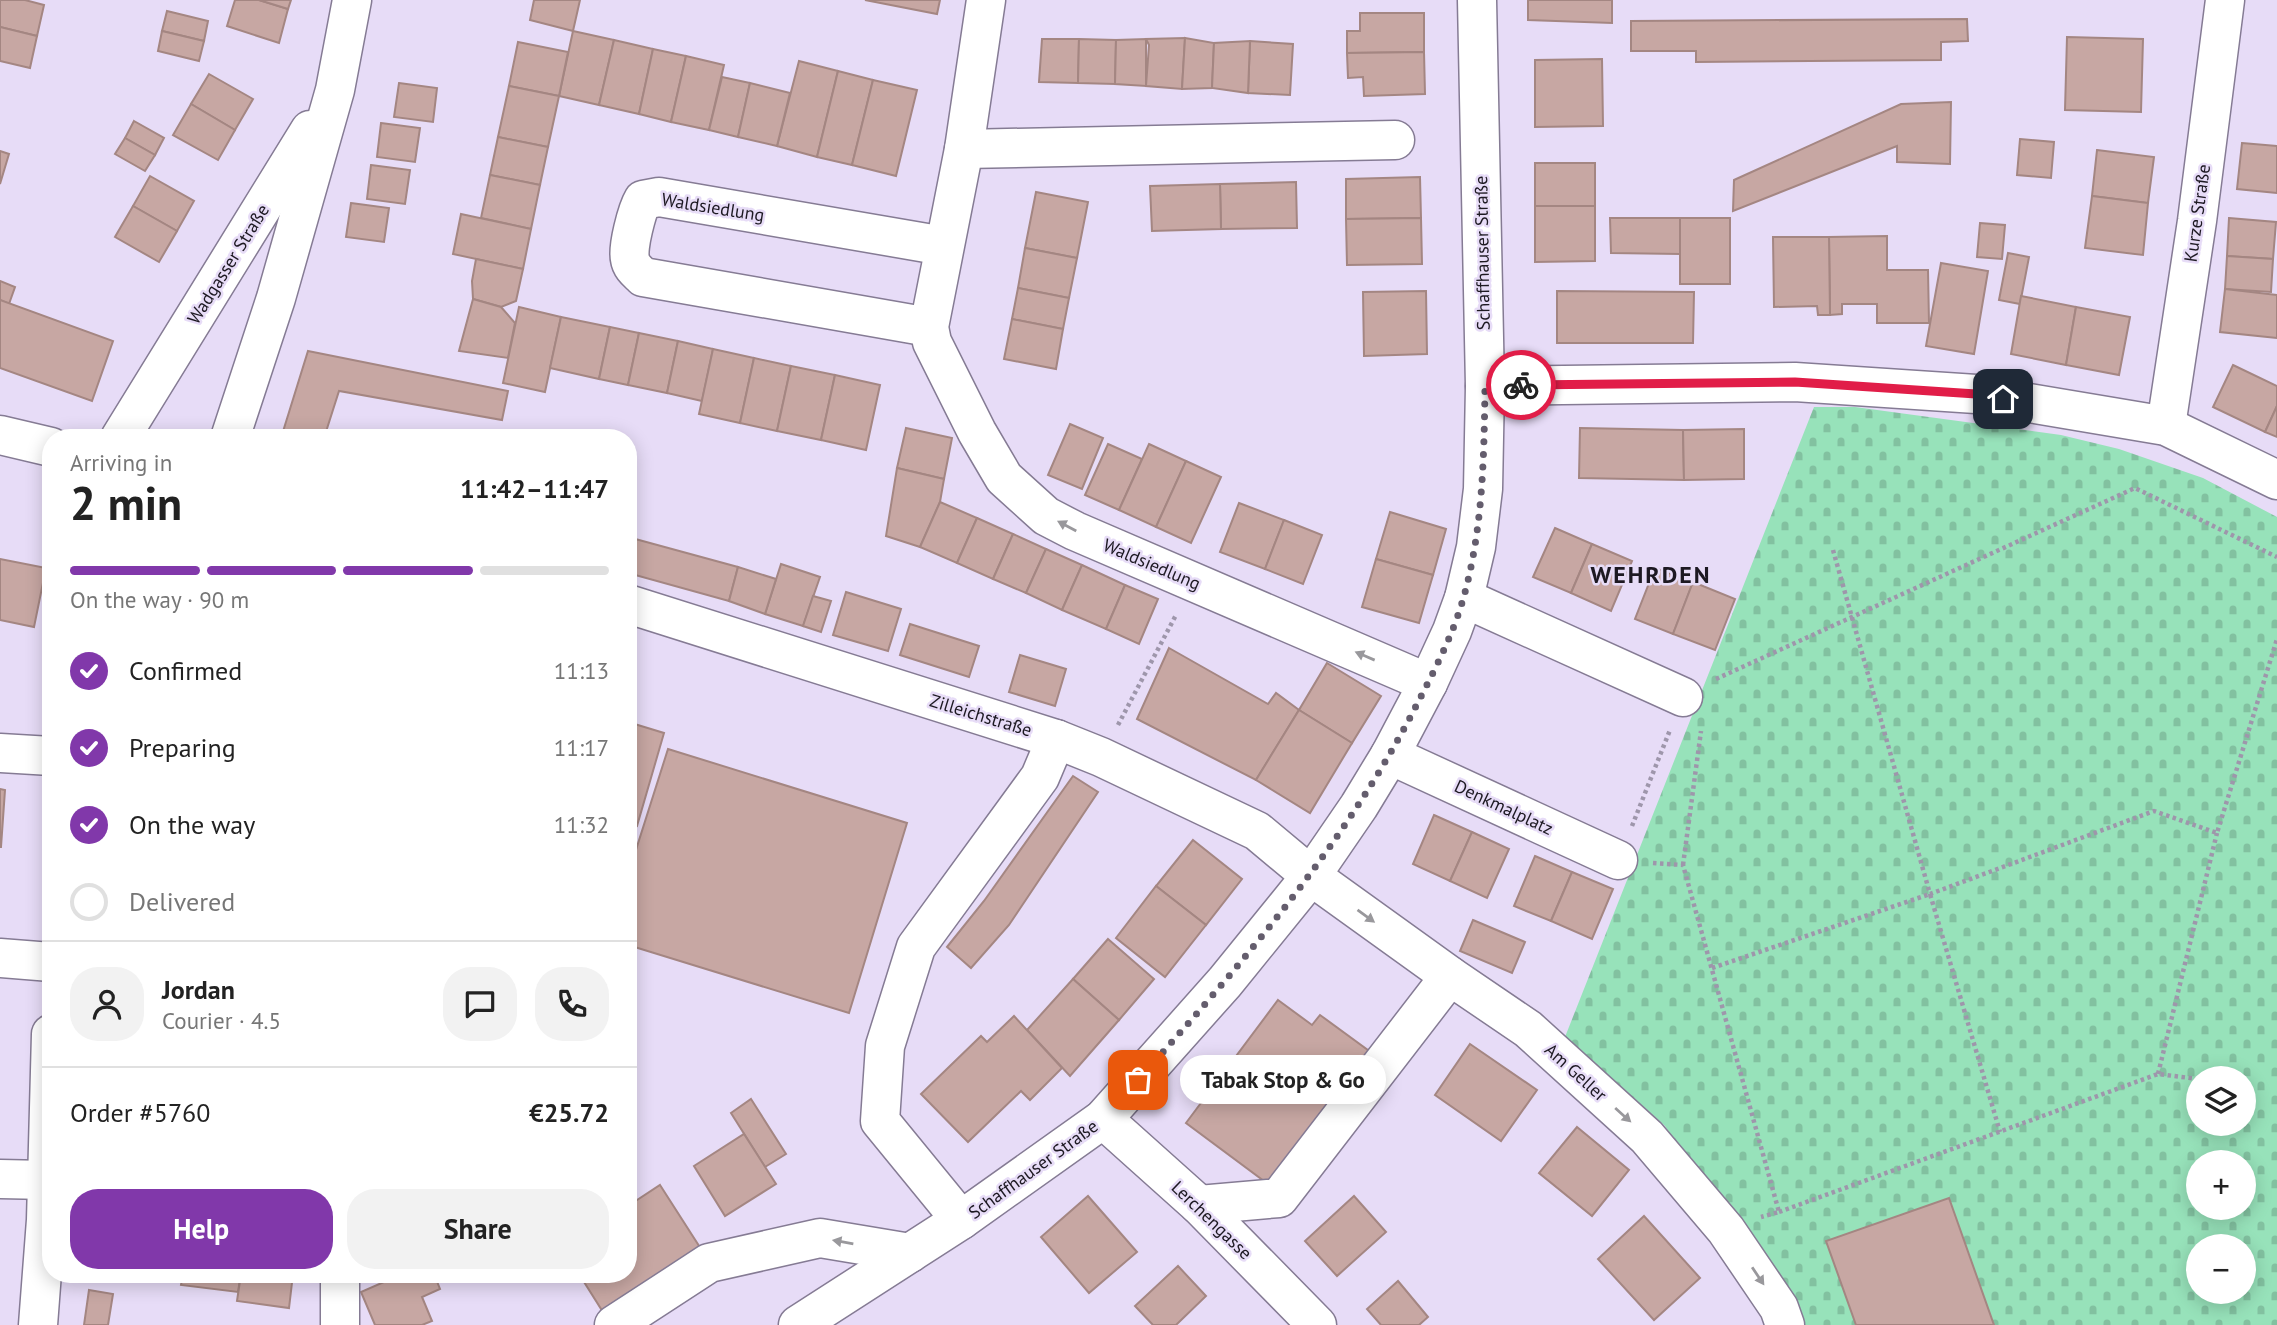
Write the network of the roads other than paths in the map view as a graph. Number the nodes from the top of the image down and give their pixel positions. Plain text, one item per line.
1 (352, 0) edge
2 (986, 0) edge
3 (1477, 0) edge
4 (2225, 0) edge
5 (335, 90) junction
6 (1395, 140) dead end
7 (964, 149) junction
8 (944, 246) junction
9 (929, 327) junction
10 (1485, 386) junction
11 (2166, 426) junction
12 (126, 429) edge
13 (233, 429) edge
14 (0, 435) edge
15 (42, 445) edge
16 (2277, 480) edge
17 (1464, 598) junction
18 (637, 607) edge
19 (1428, 683) junction
20 (1700, 702) road end
21 (1056, 739) junction
22 (0, 753) edge
23 (42, 755) edge
24 (1390, 755) junction
25 (1618, 860) road end
26 (1311, 876) junction
27 (0, 958) edge
28 (42, 961) edge
29 (1450, 976) junction
30 (1103, 1119) junction
31 (0, 1179) edge
32 (42, 1180) edge
33 (1199, 1205) junction
34 (961, 1220) junction
35 (910, 1253) junction
36 (42, 1261) edge
37 (340, 1283) edge
38 (38, 1325) edge
39 (340, 1325) edge
40 (614, 1325) edge
41 (798, 1325) edge
42 (1317, 1325) edge
43 (1785, 1325) edge

1 - 5 street, Wadgasser Straße
2 - 7 street
3 - 10 street, Schaffhauser Straße
4 - 11 street, Kurze Straße
5 - 12 street, Wadgasser Straße
5 - 13 street, Wadgasser Straße
6 - 7 street
7 - 8 street
8 - 9 street
8 - 9 street, Waldsiedlung
19 -> 9 street, Waldsiedlung
10 - 11 street
10 - 17 street, Schaffhauser Straße
11 - 16 street
14 - 15 street
17 - 19 street, Schaffhauser Straße
17 - 20 street
18 - 21 street, Zilleichstraße
19 - 24 street, Schaffhauser Straße
21 - 26 street, Zilleichstraße
21 - 34 street
22 - 23 street
24 - 25 street, Denkmalplatz
24 - 26 street, Schaffhauser Straße
26 -> 29 street, Am Geller
26 - 30 street, Schaffhauser Straße
27 - 28 street
29 - 33 street
29 -> 43 street, Am Geller
30 - 33 street, Lerchengasse
30 - 34 street, Schaffhauser Straße
31 - 32 street
33 - 42 street, Lerchengasse
34 - 35 street, Schaffhauser Straße
35 -> 40 street
35 - 41 street, Schaffhauser Straße
36 - 38 street
37 - 39 street

